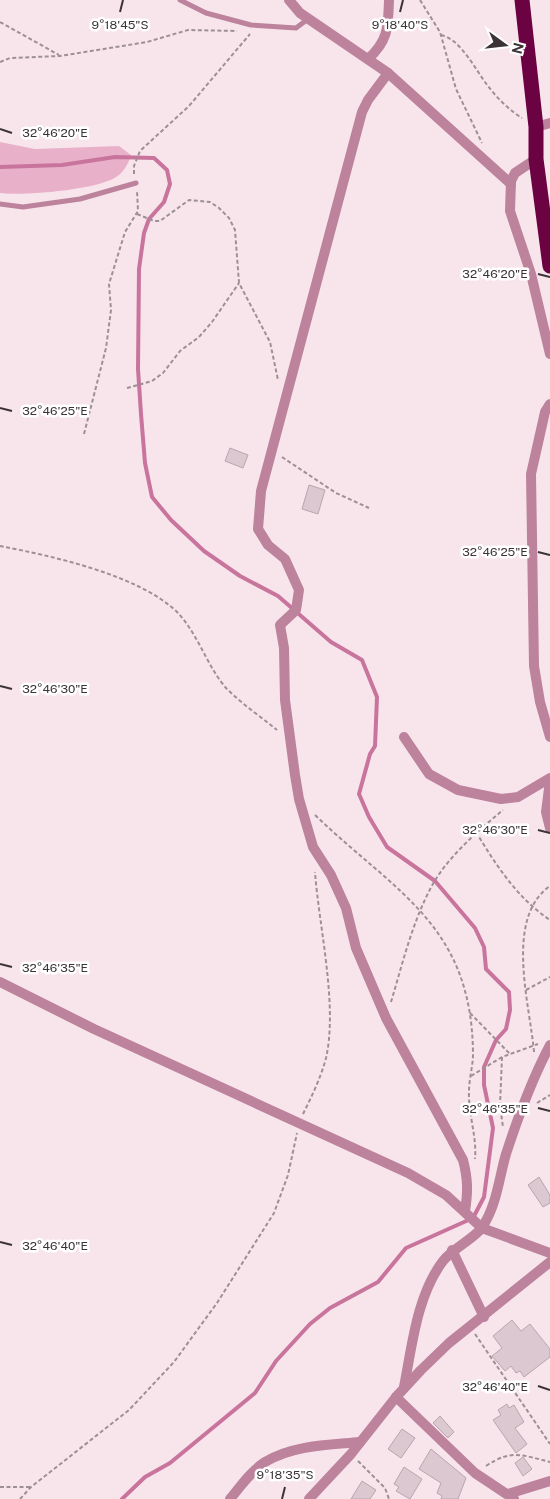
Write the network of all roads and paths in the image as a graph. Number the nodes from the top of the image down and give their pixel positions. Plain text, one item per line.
1 (180, 0) edge
2 (288, 0) edge
3 (389, 0) edge
4 (420, 0) edge
5 (522, 0) edge
6 (308, 19) junction
7 (0, 22) edge
8 (262, 26) junction
9 (242, 31) dead end
10 (441, 35) junction
11 (60, 56) junction
12 (368, 59) junction
13 (0, 62) edge
14 (388, 73) junction
15 (543, 125) edge
16 (484, 146) dead end
17 (536, 159) junction
18 (136, 183) junction
19 (511, 184) junction
20 (0, 204) edge
21 (137, 214) junction
22 (550, 266) edge
23 (239, 284) junction
24 (550, 354) edge
25 (127, 388) dead end
26 (287, 400) junction
27 (550, 404) edge
28 (84, 434) dead end
29 (274, 451) junction
30 (369, 508) dead end
31 (0, 546) edge
32 (404, 737) dead end
33 (550, 737) edge
34 (290, 741) junction
35 (550, 779) edge
36 (518, 797) junction
37 (299, 799) junction
38 (550, 828) edge
39 (476, 832) junction
40 (313, 847) junction
41 (550, 886) edge
42 (532, 905) junction
43 (420, 909) junction
44 (550, 920) edge
45 (550, 977) edge
46 (0, 982) edge
47 (525, 990) junction
48 (470, 1013) junction
49 (386, 1018) junction
50 (534, 1045) junction
51 (550, 1045) edge
52 (510, 1054) junction
53 (502, 1057) junction
54 (536, 1071) junction
55 (471, 1076) junction
56 (299, 1122) junction
57 (503, 1131) dead end
58 (474, 1163) dead end
59 (465, 1210) junction
60 (482, 1228) junction
61 (452, 1250) junction
62 (550, 1253) edge
63 (550, 1262) edge
64 (484, 1317) junction
65 (470, 1327) junction
66 (404, 1387) junction
67 (396, 1397) junction
68 (360, 1442) junction
69 (550, 1444) edge
70 (351, 1454) junction
71 (550, 1462) edge
72 (475, 1472) junction
73 (550, 1481) edge
74 (31, 1487) junction
75 (0, 1488) edge
76 (511, 1497) edge
77 (20, 1499) edge
78 (230, 1499) edge
79 (309, 1499) edge
80 (389, 1499) edge

1 - 8 lane
2 - 6 street
3 - 12 street
4 - 10 path
5 - 15 highway
6 - 8 lane
6 - 12 street
7 - 11 path
8 - 18 path
9 - 11 path
10 - 15 path
10 - 16 path
11 - 13 path
12 - 14 street
14 - 19 street
14 - 26 street
15 - 17 highway
17 - 19 street
17 - 22 highway
18 - 20 lane
18 - 21 path
19 - 24 street
21 - 23 path
21 - 28 path
23 - 25 path
23 - 26 path
26 - 29 street
27 - 33 street
29 - 30 path
29 - 34 street
31 - 34 path
32 - 36 street
34 - 37 street
35 - 36 street
35 - 38 street
36 - 39 path
37 - 40 street
37 - 43 path
39 - 42 path
39 - 43 path
40 - 49 street
40 - 56 path
41 - 42 path
42 - 44 path
42 - 47 path
43 - 48 path
43 - 49 path
45 - 47 path
46 - 56 street
47 - 50 path
48 - 52 path
48 - 55 path
49 - 59 street
50 - 52 path
50 - 54 path
51 - 54 street
52 - 53 path
53 - 55 path
53 - 57 path
54 - 60 street
55 - 58 path
56 - 59 street
56 - 74 path
59 - 60 street
60 - 61 street
60 - 62 street
61 - 64 street
61 - 66 street
63 - 64 street
64 - 65 street
65 - 66 street
65 - 69 path
66 - 67 street
67 - 68 street
67 - 72 street
68 - 70 street
68 - 78 street
70 - 79 street
70 - 80 path
71 - 72 path
72 - 76 street
73 - 76 street
74 - 75 path
74 - 77 path

